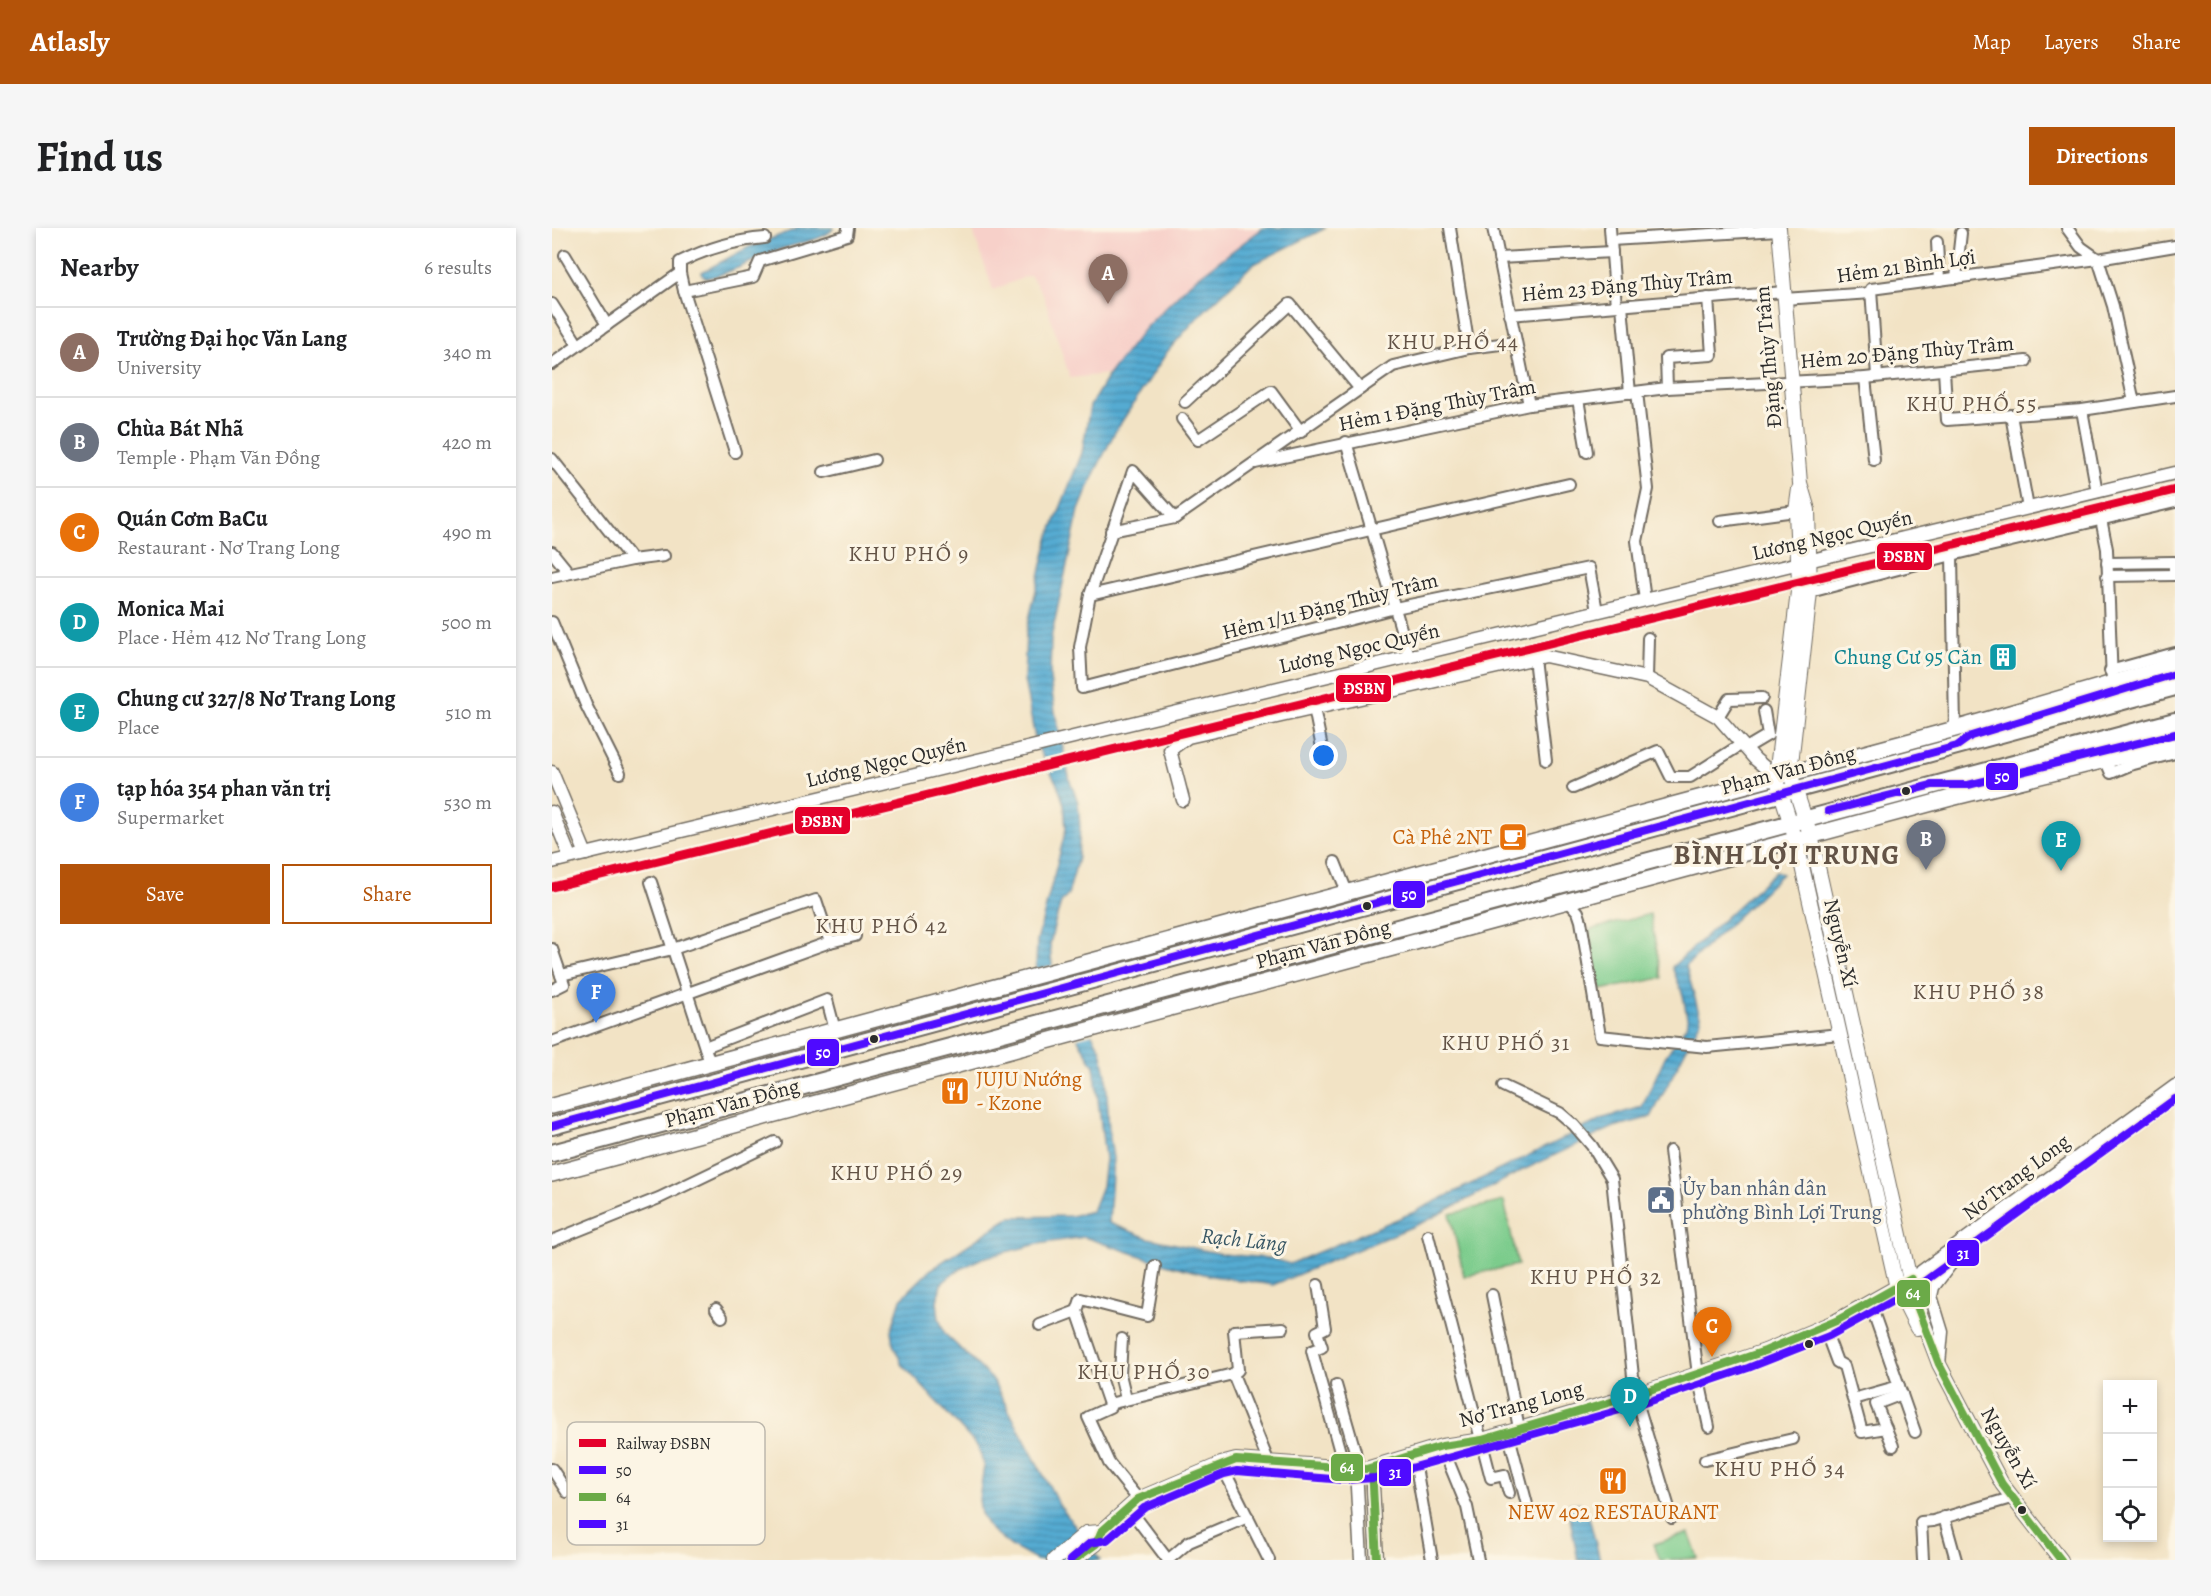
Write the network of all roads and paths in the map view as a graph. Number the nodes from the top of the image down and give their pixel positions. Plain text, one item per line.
1 (848, 228) edge
2 (1450, 228) edge
3 (1493, 228) edge
4 (1610, 228) edge
5 (2067, 228) edge
6 (1779, 229) edge
7 (1961, 233) dead end
8 (765, 238) dead end
9 (1611, 240) junction
10 (1937, 242) dead end
11 (2175, 246) edge
12 (1611, 252) junction
13 (565, 255) dead end
14 (1499, 258) junction
15 (2098, 260) junction
16 (680, 273) junction
17 (1956, 278) junction
18 (1939, 280) junction
19 (684, 291) junction
20 (1871, 293) junction
21 (1784, 296) junction
22 (1708, 298) junction
23 (552, 304) edge
24 (1619, 306) junction
25 (1510, 315) junction
26 (607, 325) junction
27 (1516, 342) junction
28 (579, 345) junction
29 (1469, 348) junction
30 (2026, 361) dead end
31 (552, 364) edge
32 (1944, 370) junction
33 (1877, 376) junction
34 (1865, 378) junction
35 (1790, 382) junction
36 (1667, 388) junction
37 (1360, 389) junction
38 (1634, 392) junction
39 (2175, 396) edge
40 (1578, 399) junction
41 (1185, 402) dead end
42 (2134, 402) junction
43 (1529, 405) junction
44 (2082, 410) junction
45 (2011, 415) junction
46 (1182, 419) dead end
47 (1301, 432) junction
48 (1346, 442) junction
49 (735, 452) dead end
50 (1587, 452) dead end
51 (552, 459) edge
52 (874, 460) dead end
53 (1874, 460) dead end
54 (1255, 463) junction
55 (824, 472) dead end
56 (2175, 473) edge
57 (1800, 483) junction
58 (1569, 484) dead end
59 (2097, 492) junction
60 (2175, 502) edge
61 (2028, 508) junction
62 (1796, 511) junction
63 (1175, 518) junction
64 (2101, 519) junction
65 (1720, 521) dead end
66 (1372, 530) junction
67 (1111, 531) junction
68 (552, 552) edge
69 (1952, 555) junction
70 (664, 556) dead end
71 (632, 560) junction
72 (1803, 562) junction
73 (2107, 563) junction
74 (569, 573) junction
75 (2175, 575) edge
76 (2107, 576) junction
77 (552, 577) edge
78 (1810, 592) junction
79 (1090, 596) junction
80 (1646, 600) junction
81 (1395, 608) junction
82 (1597, 611) junction
83 (552, 622) edge
84 (1648, 638) dead end
85 (2175, 654) edge
86 (1409, 656) junction
87 (1534, 658) junction
88 (2175, 665) edge
89 (2175, 674) edge
90 (1647, 678) junction
91 (2114, 687) junction
92 (2175, 687) edge
93 (1762, 698) dead end
94 (1314, 708) junction
95 (1764, 711) dead end
96 (1718, 717) junction
97 (2175, 721) edge
98 (1955, 729) junction
99 (2175, 734) edge
100 (2175, 743) edge
101 (1744, 746) junction
102 (1958, 746) junction
103 (2124, 746) junction
104 (1322, 748) dead end
105 (2175, 753) edge
106 (1546, 760) dead end
107 (2109, 767) junction
108 (552, 772) edge
109 (620, 773) dead end
110 (1783, 775) junction
111 (1573, 788) dead end
112 (1789, 793) junction
113 (1183, 800) dead end
114 (552, 812) edge
115 (1797, 820) junction
116 (1803, 839) junction
117 (586, 854) junction
118 (570, 857) junction
119 (552, 862) edge
120 (1335, 862) dead end
121 (1630, 864) junction
122 (651, 882) dead end
123 (1635, 884) junction
124 (1347, 892) junction
125 (1569, 902) junction
126 (855, 936) dead end
127 (830, 942) junction
128 (552, 949) edge
129 (673, 949) junction
130 (561, 975) junction
131 (552, 990) edge
132 (687, 993) junction
133 (835, 1030) junction
134 (1840, 1034) junction
135 (552, 1042) edge
136 (705, 1047) junction
137 (839, 1048) junction
138 (710, 1063) junction
139 (1503, 1086) dead end
140 (2175, 1086) edge
141 (2169, 1097) edge
142 (552, 1106) edge
143 (552, 1126) edge
144 (775, 1142) dead end
145 (1670, 1151) dead end
146 (552, 1153) edge
147 (552, 1174) edge
148 (1428, 1235) dead end
149 (552, 1241) edge
150 (1961, 1244) junction
151 (1155, 1266) dead end
152 (1911, 1279) junction
153 (1318, 1285) dead end
154 (1897, 1288) junction
155 (1492, 1295) dead end
156 (1870, 1303) junction
157 (1077, 1311) junction
158 (1041, 1325) dead end
159 (1824, 1327) junction
160 (1283, 1328) dead end
161 (1122, 1339) dead end
162 (1933, 1348) junction
163 (1939, 1364) junction
164 (1233, 1374) junction
165 (1698, 1375) junction
166 (1336, 1385) dead end
167 (1901, 1390) junction
168 (1635, 1395) junction
169 (1126, 1400) junction
170 (1853, 1400) junction
171 (1109, 1404) junction
172 (1709, 1427) dead end
173 (1886, 1428) junction
174 (1514, 1430) junction
175 (1915, 1432) dead end
176 (1793, 1439) dead end
177 (1480, 1440) junction
178 (1442, 1446) junction
179 (1893, 1446) dead end
180 (1414, 1455) junction
181 (1706, 1460) dead end
182 (1269, 1462) junction
183 (1221, 1464) junction
184 (552, 1468) edge
185 (1358, 1469) junction
186 (567, 1492) dead end
187 (1509, 1493) dead end
188 (2011, 1498) junction
189 (1133, 1503) junction
190 (1529, 1512) dead end
191 (1248, 1517) junction
192 (1672, 1518) dead end
193 (1938, 1519) junction
194 (1098, 1538) junction
195 (1054, 1560) edge
196 (1074, 1560) edge
197 (1168, 1560) edge
198 (1269, 1560) edge
199 (1361, 1560) edge
200 (1377, 1560) edge
201 (1432, 1560) edge
202 (1478, 1560) edge
203 (1923, 1560) edge
204 (1956, 1560) edge
205 (2061, 1560) edge

1 - 19 street
2 - 29 street
3 - 14 street
4 - 9 street
5 - 15 street
6 - 9 street
6 - 21 main road, Đặng Thùy Trâm
7 - 17 street
8 - 16 street
9 - 12 street
10 - 18 street
11 - 15 street, Hẻm 21 Bình Lợi
12 - 14 street
12 - 24 street
13 - 26 street
14 - 25 street
15 - 17 street, Hẻm 21 Bình Lợi
15 - 42 street
16 - 19 street
16 - 26 street
17 - 18 street, Hẻm 21 Bình Lợi
18 - 20 street, Hẻm 21 Bình Lợi
19 - 49 street
20 - 21 street, Hẻm 21 Bình Lợi
20 - 33 street
21 - 22 street, Hẻm 23 Đặng Thùy Trâm
21 - 35 main road, Đặng Thùy Trâm
22 - 24 street, Hẻm 23 Đặng Thùy Trâm
22 - 36 street
23 - 28 street
24 - 25 street, Hẻm 23 Đặng Thùy Trâm
24 - 38 street
25 - 27 street
26 - 28 street
27 - 29 street
27 - 43 street
28 - 31 street
29 - 37 street
30 - 32 street, Hẻm 20 Đặng Thùy Trâm
32 - 33 street, Hẻm 20 Đặng Thùy Trâm
32 - 45 street
33 - 34 street, Hẻm 20 Đặng Thùy Trâm
34 - 35 street, Hẻm 20 Đặng Thùy Trâm
34 - 53 street
35 - 36 street, Hẻm 1 Đặng Thùy Trâm
35 - 57 main road, Đặng Thùy Trâm
36 - 38 street, Hẻm 1 Đặng Thùy Trâm
37 - 41 street
37 - 47 street
38 - 40 street, Hẻm 1 Đặng Thùy Trâm
38 - 80 street
39 - 42 street
40 - 43 street, Hẻm 1 Đặng Thùy Trâm
40 - 50 street
42 - 44 street
43 - 48 street, Hẻm 1 Đặng Thùy Trâm
44 - 45 street
44 - 59 street
45 - 61 street
46 - 47 street
47 - 54 street
48 - 54 street, Hẻm 1 Đặng Thùy Trâm
48 - 66 street
51 - 71 street
52 - 55 street
54 - 63 street, Hẻm 1 Đặng Thùy Trâm
56 - 59 street, Lương Ngọc Quyến
57 - 62 main road, Đặng Thùy Trâm
57 - 72 main road, Đặng Thùy Trâm
58 - 66 street
59 - 61 street, Lương Ngọc Quyến
60 - 64 street
61 - 72 street, Lương Ngọc Quyến
62 - 65 street
62 - 72 main road, Đặng Thùy Trâm
63 - 67 street, Hẻm 1 Đặng Thùy Trâm
63 - 67 street
64 - 69 street
64 - 73 street
66 - 79 street
66 - 81 street
67 - 79 street
68 - 74 street
69 - 78 street
69 - 98 street
70 - 71 street
71 - 74 street
72 - 78 main road, Đặng Thùy Trâm
72 - 80 street, Lương Ngọc Quyến
72 - 110 main road, Đặng Thùy Trâm
73 - 75 street
73 - 76 street
74 - 77 street
75 - 76 street
76 - 91 street
78 - 110 main road, Đặng Thùy Trâm
79 - 81 street, Hẻm 1/11 Đặng Thùy Trâm
80 - 82 street, Lương Ngọc Quyến
81 - 82 street, Hẻm 1/11 Đặng Thùy Trâm
81 - 86 street
82 - 86 street, Lương Ngọc Quyến
83 - 109 street
84 - 90 street
85 - 91 street, Phạm Văn Đồng
86 - 117 street, Lương Ngọc Quyến
87 - 90 street
87 - 94 street
87 - 106 street
88 - 91 main road
89 - 91 main road
90 - 96 street
91 - 92 highway
91 - 98 main road, Phạm Văn Đồng
91 - 102 highway, Phạm Văn Đồng
93 - 96 street
94 - 104 street
94 - 113 street
95 - 101 street
96 - 101 street
97 - 103 highway
98 - 102 main road
98 - 110 main road, Phạm Văn Đồng
99 - 103 main road
100 - 103 main road
101 - 110 street
101 - 111 street
102 - 112 highway, Phạm Văn Đồng
103 - 107 main road, Phạm Văn Đồng
103 - 115 highway, Phạm Văn Đồng
105 - 107 street, Phạm Văn Đồng
107 - 116 main road, Phạm Văn Đồng
108 - 117 street
110 - 112 main road, Nguyễn Xí
110 - 124 main road, Phạm Văn Đồng
112 - 115 main road, Nguyễn Xí
112 - 137 highway, Phạm Văn Đồng
114 - 118 street
115 - 116 main road, Nguyễn Xí
115 - 121 highway, Phạm Văn Đồng
116 - 123 main road, Phạm Văn Đồng
116 - 134 main road, Nguyễn Xí
116 - 152 main road, Nguyễn Xí
117 - 118 street, Lương Ngọc Quyến
118 - 119 street, Lương Ngọc Quyến
120 - 124 street
121 - 123 main road
121 - 146 highway, Phạm Văn Đồng
122 - 129 street
123 - 125 main road, Phạm Văn Đồng
124 - 133 main road, Phạm Văn Đồng
125 - 134 street
125 - 147 main road, Phạm Văn Đồng
126 - 127 street
127 - 129 street
127 - 132 street
128 - 130 street
129 - 130 street
129 - 132 street
130 - 131 street
132 - 135 street
132 - 136 street
133 - 136 street
133 - 137 main road
133 - 138 main road, Phạm Văn Đồng
134 - 154 main road, Nguyễn Xí
136 - 138 street
137 - 143 highway, Phạm Văn Đồng
138 - 142 main road, Phạm Văn Đồng
139 - 168 street
140 - 141 street, Nơ Trang Long
141 - 150 street, Nơ Trang Long
144 - 149 street
145 - 165 street
148 - 177 street
150 - 152 street, Nơ Trang Long
150 - 163 street
151 - 157 street
152 - 154 main road, Nơ Trang Long
152 - 162 main road, Nguyễn Xí
153 - 185 street
154 - 156 main road, Nơ Trang Long
154 - 162 main road, Nguyễn Xí
155 - 174 street
156 - 159 main road, Nơ Trang Long
156 - 167 street
157 - 158 street
157 - 171 street
159 - 165 main road, Nơ Trang Long
159 - 170 street
160 - 164 street
161 - 169 street
162 - 163 main road, Nguyễn Xí
163 - 188 main road, Nguyễn Xí
164 - 169 street
164 - 182 street
165 - 168 main road, Nơ Trang Long
165 - 172 street
166 - 185 street
167 - 170 street
167 - 173 street
167 - 175 street
168 - 174 main road, Nơ Trang Long
168 - 192 street
169 - 171 street
170 - 173 street
171 - 189 street
173 - 179 street
174 - 177 main road, Nơ Trang Long
174 - 190 street
176 - 181 street
177 - 178 main road, Nơ Trang Long
177 - 187 street
178 - 180 main road, Nơ Trang Long
178 - 202 street
180 - 185 main road, Nơ Trang Long
180 - 201 street
182 - 183 main road, Nơ Trang Long
182 - 185 main road, Nơ Trang Long
183 - 189 main road, Nơ Trang Long
183 - 191 street
184 - 186 street
185 - 199 street
185 - 200 street
188 - 193 street
188 - 205 main road, Nguyễn Xí
189 - 194 main road, Nơ Trang Long
189 - 197 street
191 - 197 street
191 - 198 street
193 - 203 street
193 - 204 street
194 - 195 main road
194 - 196 main road, Nơ Trang Long

